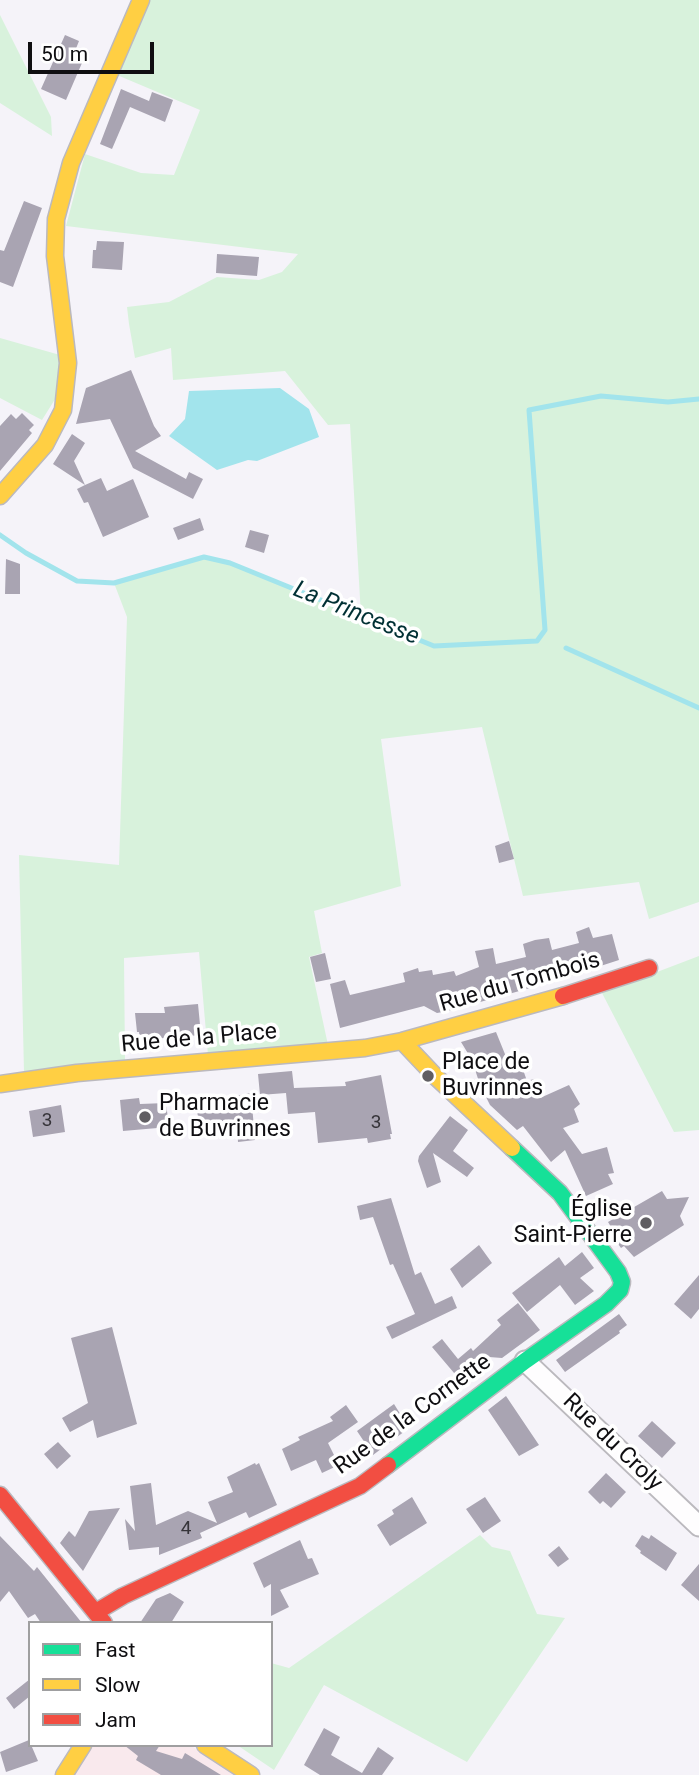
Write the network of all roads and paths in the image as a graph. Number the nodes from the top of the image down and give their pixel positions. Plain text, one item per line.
1 (141, 0) edge
2 (0, 496) edge
3 (649, 968) dead end
4 (402, 1041) junction
5 (0, 1084) edge
6 (525, 1361) junction
7 (0, 1495) edge
8 (699, 1526) edge
9 (100, 1617) edge
10 (82, 1747) edge
11 (208, 1747) edge
12 (64, 1775) edge
13 (251, 1775) edge

1 - 2 street
3 - 4 street, Rue du Tombois
4 - 5 street, Rue de la Place
4 - 6 street, Rue de la Cornette
6 - 8 street, Rue du Croly
6 - 9 street, Rue de la Cornette
7 - 9 street
10 - 12 street
11 - 13 street

